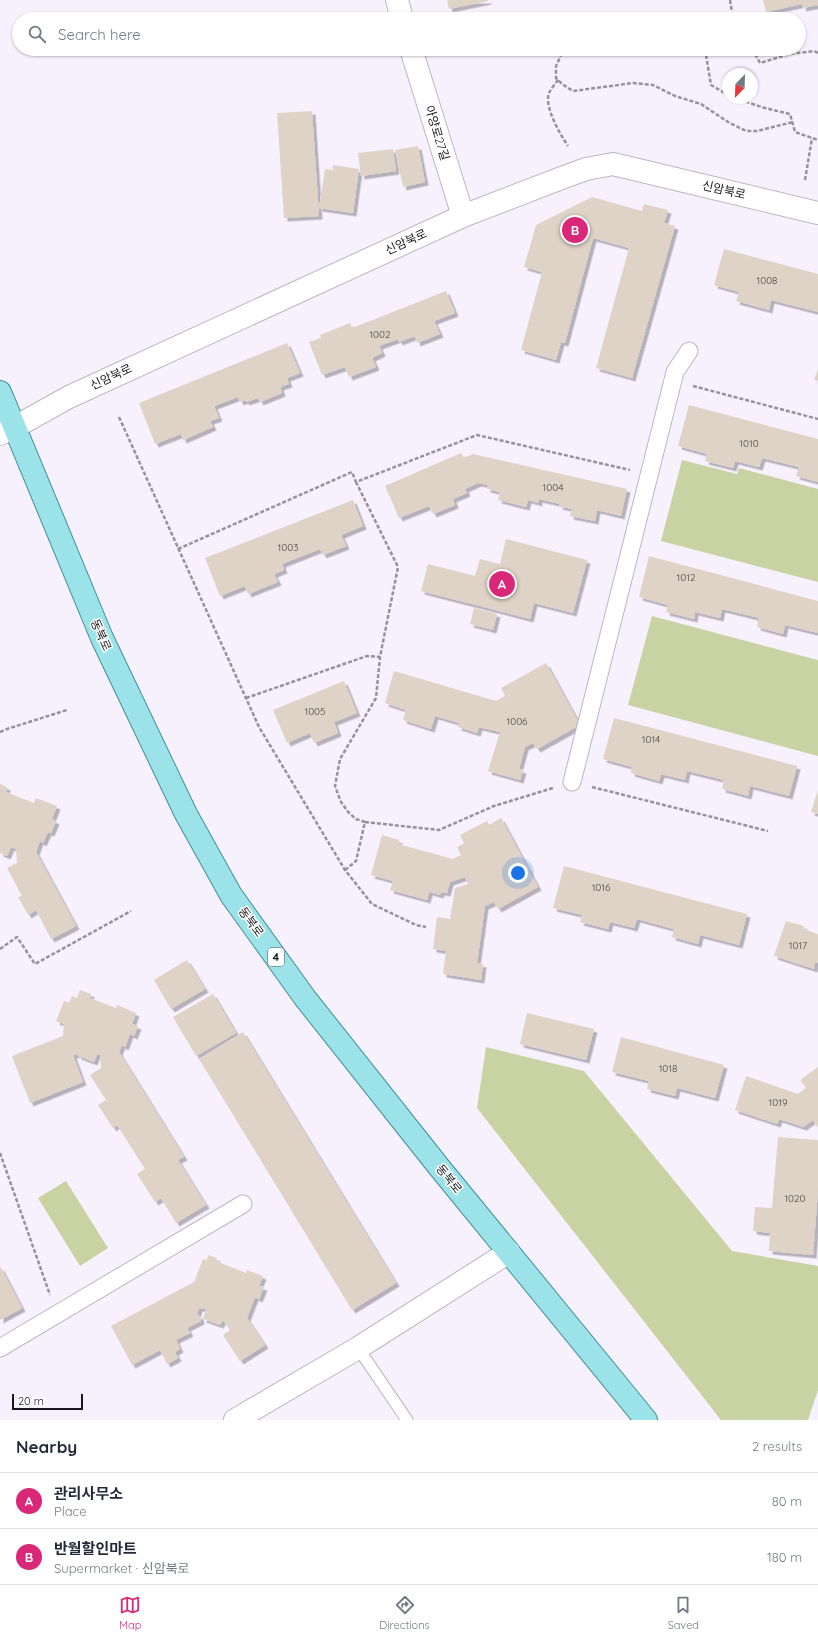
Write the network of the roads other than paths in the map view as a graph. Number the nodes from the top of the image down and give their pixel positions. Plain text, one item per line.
1 (397, 0) edge
2 (400, 12) edge
3 (413, 56) edge
4 (818, 213) edge
5 (463, 216) junction
6 (689, 351) dead end
7 (0, 392) edge
8 (8, 431) edge
9 (572, 782) road end
10 (243, 1204) dead end
11 (509, 1252) junction
12 (0, 1348) edge
13 (358, 1348) junction
14 (235, 1420) edge
15 (407, 1420) edge
16 (646, 1420) edge

1 - 2 street
3 - 5 street, 아양로27길
4 - 5 street, 신암북로
5 - 8 street, 신암북로
6 - 9 street
7 - 8 main road, 동북로 / 4
8 - 11 main road, 동북로 / 4
10 - 12 street
11 - 13 street
11 - 16 main road, 동북로 / 4
13 - 14 street
13 - 15 lane

